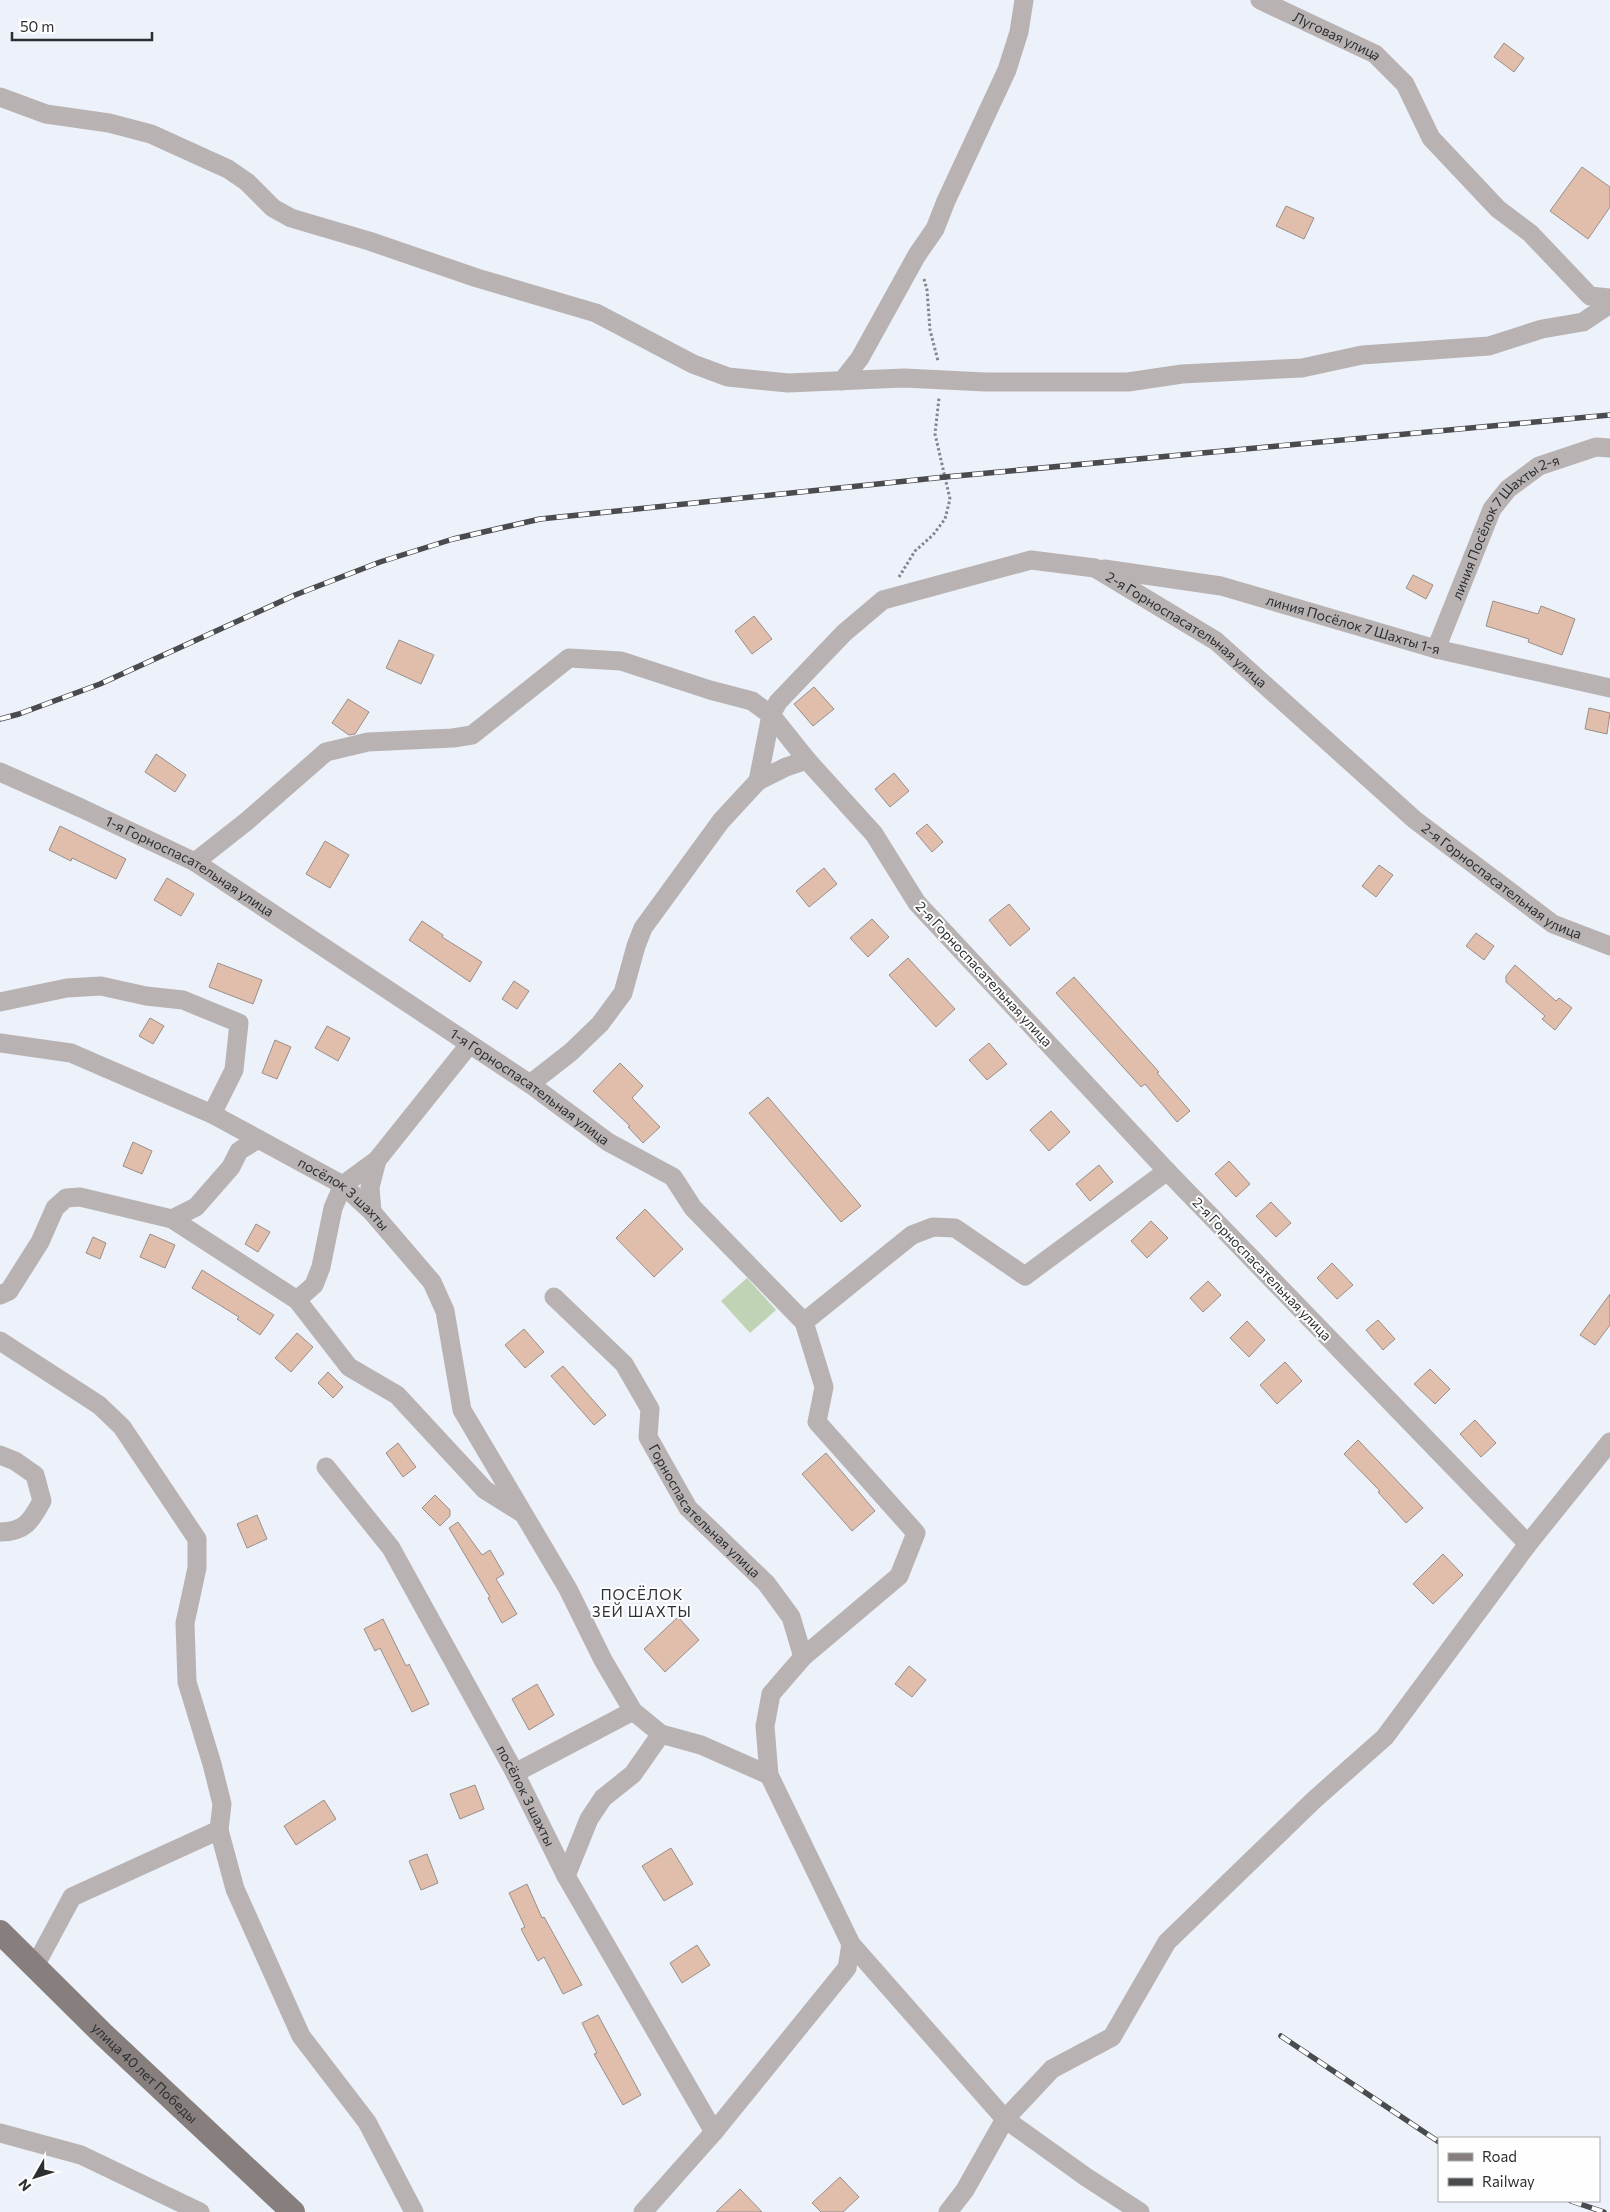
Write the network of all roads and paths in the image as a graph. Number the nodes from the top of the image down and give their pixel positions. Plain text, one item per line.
1 (1024, 0) edge
2 (1260, 0) edge
3 (0, 98) edge
4 (918, 255) junction
5 (1610, 298) edge
6 (1610, 304) edge
7 (842, 381) junction
8 (940, 381) junction
9 (1610, 448) edge
10 (1096, 568) junction
11 (883, 600) junction
12 (1436, 649) junction
13 (1610, 688) edge
14 (771, 715) junction
15 (807, 760) junction
16 (0, 772) edge
17 (758, 781) junction
18 (196, 862) junction
19 (1610, 946) edge
20 (0, 1002) edge
21 (0, 1043) edge
22 (469, 1045) junction
23 (530, 1084) junction
24 (212, 1114) junction
25 (258, 1139) junction
26 (376, 1160) junction
27 (1167, 1171) junction
28 (343, 1185) junction
29 (372, 1212) junction
30 (172, 1219) junction
31 (0, 1295) edge
32 (554, 1297) dead end
33 (297, 1300) junction
34 (804, 1322) junction
35 (0, 1341) edge
36 (1610, 1442) edge
37 (0, 1455) edge
38 (326, 1467) dead end
39 (525, 1514) junction
40 (0, 1532) edge
41 (1528, 1544) junction
42 (803, 1657) junction
43 (633, 1711) junction
44 (660, 1734) junction
45 (514, 1773) junction
46 (769, 1775) junction
47 (220, 1830) junction
48 (566, 1876) junction
49 (0, 1932) edge
50 (851, 1944) junction
51 (34, 1966) junction
52 (1005, 2119) junction
53 (714, 2132) junction
54 (0, 2133) edge
55 (410, 2204) edge
56 (200, 2212) edge
57 (292, 2212) edge
58 (421, 2212) edge
59 (643, 2212) edge
60 (948, 2212) edge
61 (1140, 2212) edge

1 - 4 street
2 - 5 street, Луговая улица
3 - 7 street
4 - 7 street
4 - 8 path
6 - 8 street
7 - 8 street
8 - 11 path
9 - 12 street, линия Посёлок 7 Шахты 2-я
10 - 11 street, 2-я Горноспасательная улица
10 - 12 street, линия Посёлок 7 Шахты 1-я
10 - 19 street, 2-я Горноспасательная улица
11 - 14 street, 2-я Горноспасательная улица
12 - 13 street, линия Посёлок 7 Шахты 1-я
14 - 15 street, 2-я Горноспасательная улица
14 - 17 street
14 - 18 street
15 - 17 street
15 - 27 street, 2-я Горноспасательная улица
16 - 18 street, 1-я Горноспасательная улица
17 - 23 street
18 - 22 street, 1-я Горноспасательная улица
20 - 24 street
21 - 24 street, посёлок 3 шахты
22 - 23 street, 1-я Горноспасательная улица
22 - 26 street
23 - 34 street, 1-я Горноспасательная улица
24 - 25 street, посёлок 3 шахты
25 - 28 street, посёлок 3 шахты
25 - 30 street
26 - 28 street
26 - 29 street
27 - 34 street
27 - 41 street, 2-я Горноспасательная улица
28 - 29 street, посёлок 3 шахты
28 - 33 street
29 - 39 street, посёлок 3 шахты
30 - 31 street, посёлок 3 шахты
30 - 33 street, посёлок 3 шахты
32 - 42 street, Горноспасательная улица
33 - 39 street, посёлок 3 шахты
34 - 42 street, 1-я Горноспасательная улица
35 - 47 street
36 - 41 street
37 - 40 street
38 - 45 street, посёлок 3 шахты
39 - 43 street, посёлок 3 шахты
41 - 52 street
42 - 46 street
43 - 44 street, посёлок 3 шахты
43 - 45 street
44 - 46 street, посёлок 3 шахты
44 - 48 street
45 - 48 street, посёлок 3 шахты
46 - 50 street
47 - 51 street
47 - 55 street
48 - 53 street, посёлок 3 шахты
49 - 51 main road, улица 40 лет Победы
50 - 52 street
50 - 53 street
51 - 57 main road, улица 40 лет Победы
52 - 60 street
52 - 61 street
53 - 59 street
54 - 56 street
55 - 58 street

